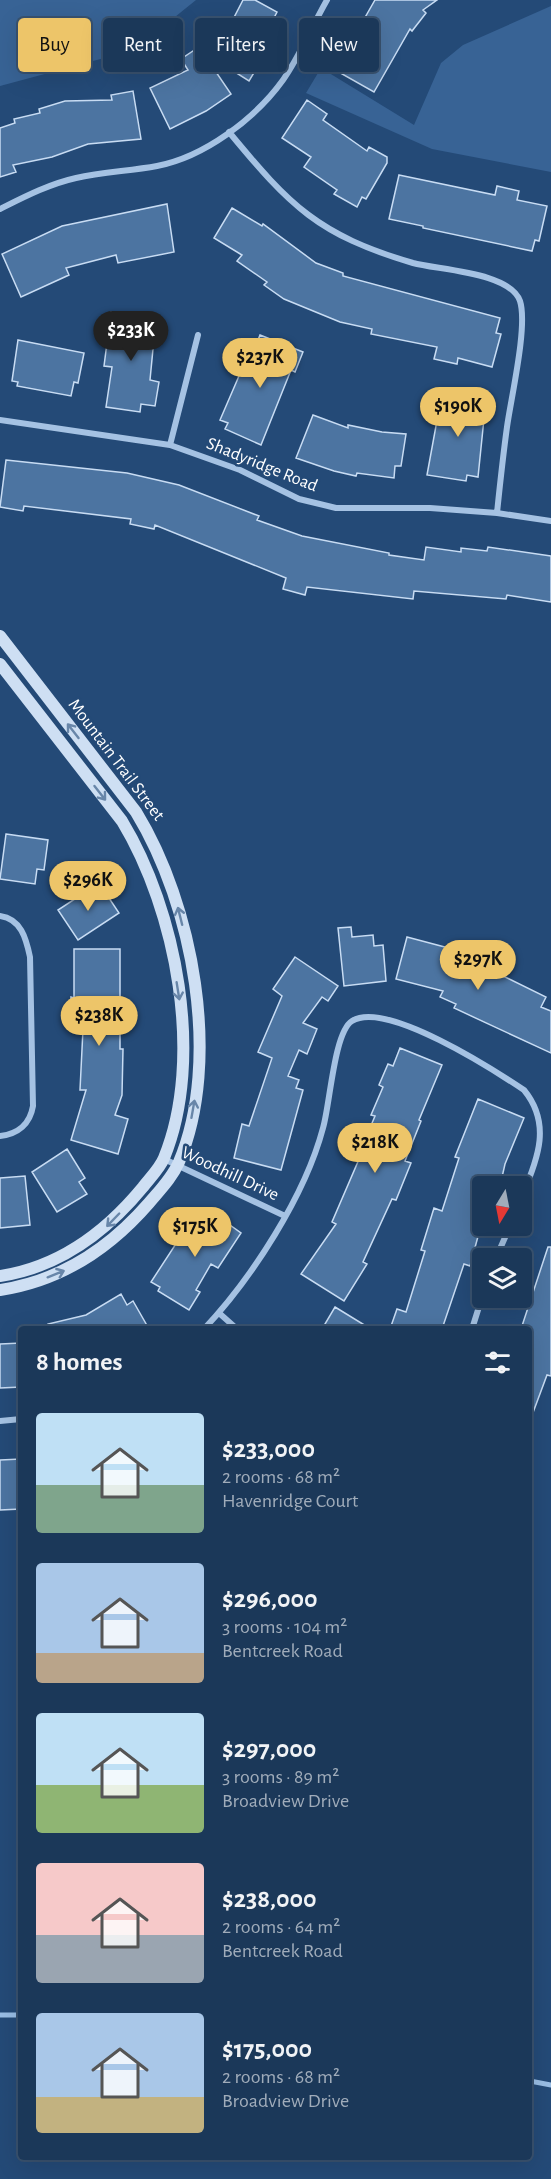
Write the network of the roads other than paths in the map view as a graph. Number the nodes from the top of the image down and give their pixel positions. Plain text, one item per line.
1 (327, 0) edge
2 (229, 132) junction
3 (0, 209) edge
4 (198, 335) dead end
5 (0, 420) edge
6 (170, 445) junction
7 (497, 513) junction
8 (551, 520) edge
9 (0, 636) edge
10 (0, 664) edge
11 (0, 916) edge
12 (547, 1113) dead end
13 (548, 1134) dead end
14 (0, 1136) edge
15 (164, 1159) junction
16 (178, 1165) junction
17 (532, 1176) edge
18 (285, 1216) junction
19 (0, 1276) edge
20 (0, 1290) edge
21 (479, 1308) edge
22 (219, 1313) junction
23 (207, 1326) edge
24 (234, 1326) edge
25 (473, 1326) edge
26 (18, 1419) edge
27 (0, 1421) edge

1 - 2 street
2 - 3 street
2 - 7 street
4 - 6 street
5 - 6 street, Shadyridge Road
6 - 7 street, Shadyridge Road
7 - 8 street, Shadyridge Road
16 -> 9 street, Mountain Trail Street
10 -> 15 street, Mountain Trail Street
11 - 14 street
12 - 18 street
13 - 17 street
15 - 16 street, Woodhill Drive
15 -> 19 street
16 - 18 street, Woodhill Drive
20 -> 16 street, Mountain Trail Street
18 - 22 street
21 - 25 street
22 - 23 street
22 - 24 street
26 - 27 street

